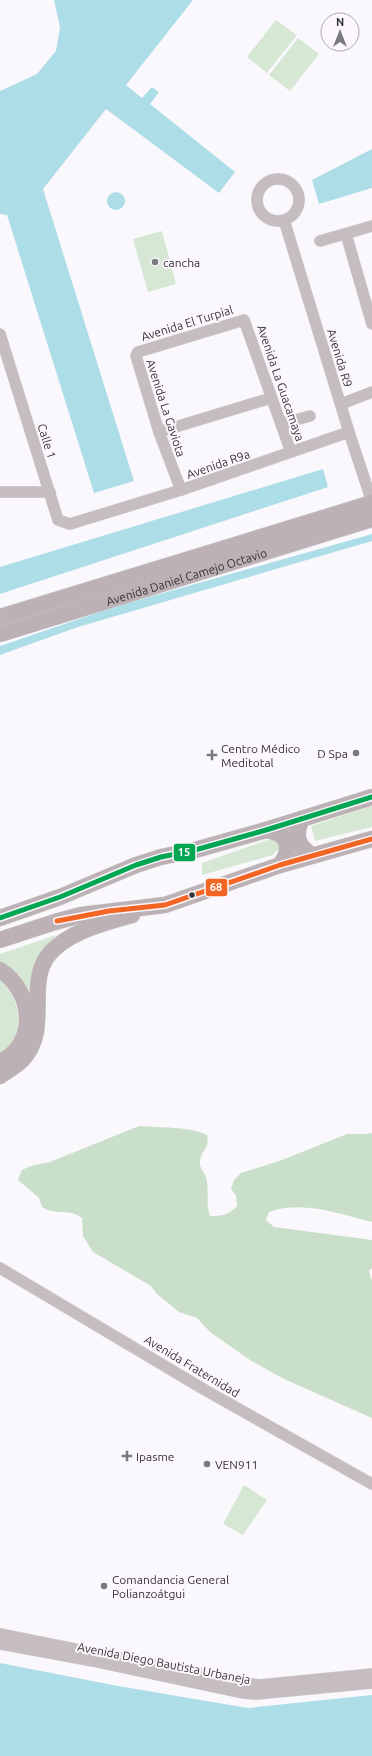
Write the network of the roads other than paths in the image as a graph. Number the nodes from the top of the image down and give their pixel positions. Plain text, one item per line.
1 (284, 220) dead end
2 (372, 226) edge
3 (346, 234) junction
4 (320, 241) dead end
5 (246, 322) joint
6 (372, 324) edge
7 (0, 334) edge
8 (136, 356) joint
9 (372, 392) edge
10 (271, 398) junction
11 (341, 404) junction
12 (310, 416) dead end
13 (281, 424) junction
14 (159, 432) junction
15 (349, 432) junction
16 (291, 452) junction
17 (181, 490) junction
18 (0, 492) edge
19 (50, 492) junction
20 (372, 503) edge
21 (94, 517) joint
22 (372, 519) edge
23 (0, 617) edge
24 (0, 634) edge
25 (372, 798) edge
26 (302, 819) junction
27 (266, 830) junction
28 (372, 839) edge
29 (312, 855) junction
30 (280, 865) junction
31 (165, 905) junction
32 (0, 918) edge
33 (0, 940) edge
34 (0, 970) edge
35 (0, 1062) edge
36 (0, 1076) edge
37 (0, 1268) edge
38 (372, 1484) edge
39 (0, 1634) edge
40 (0, 1644) edge
41 (372, 1674) edge
42 (372, 1683) edge

1 - 11 street, Avenida R9
2 - 3 street
3 - 4 street
3 - 6 street
5 - 8 street, Avenida El Turpial
5 - 10 street, Avenida La Guacamaya
7 - 19 street, Calle 1
8 - 14 street, Avenida La Gaviota
9 - 11 street
10 - 13 street, Avenida La Guacamaya
10 - 14 street
11 - 15 street, Avenida R9
12 - 13 street
13 - 16 street, Avenida La Guacamaya
14 - 17 street, Avenida La Gaviota
15 - 16 street, Avenida R9a
15 - 20 street, Avenida R9
16 - 17 street, Avenida R9a
17 - 21 street, Avenida R9a
18 - 19 street
19 - 21 street, Calle 1
20 - 23 main road, Avenida Daniel Camejo Octavio
22 - 24 main road, Avenida Daniel Camejo Octavio
25 - 26 main road
26 - 27 main road
26 - 29 main road
27 - 30 main road
27 - 32 main road
28 - 29 main road
29 - 30 main road
30 - 31 main road
31 - 33 main road
31 - 36 main road
34 - 35 main road
37 - 38 street, Avenida Fraternidad
39 - 41 street, Avenida Diego Bautista Urbaneja
40 - 42 street, Avenida Diego Bautista Urbaneja

